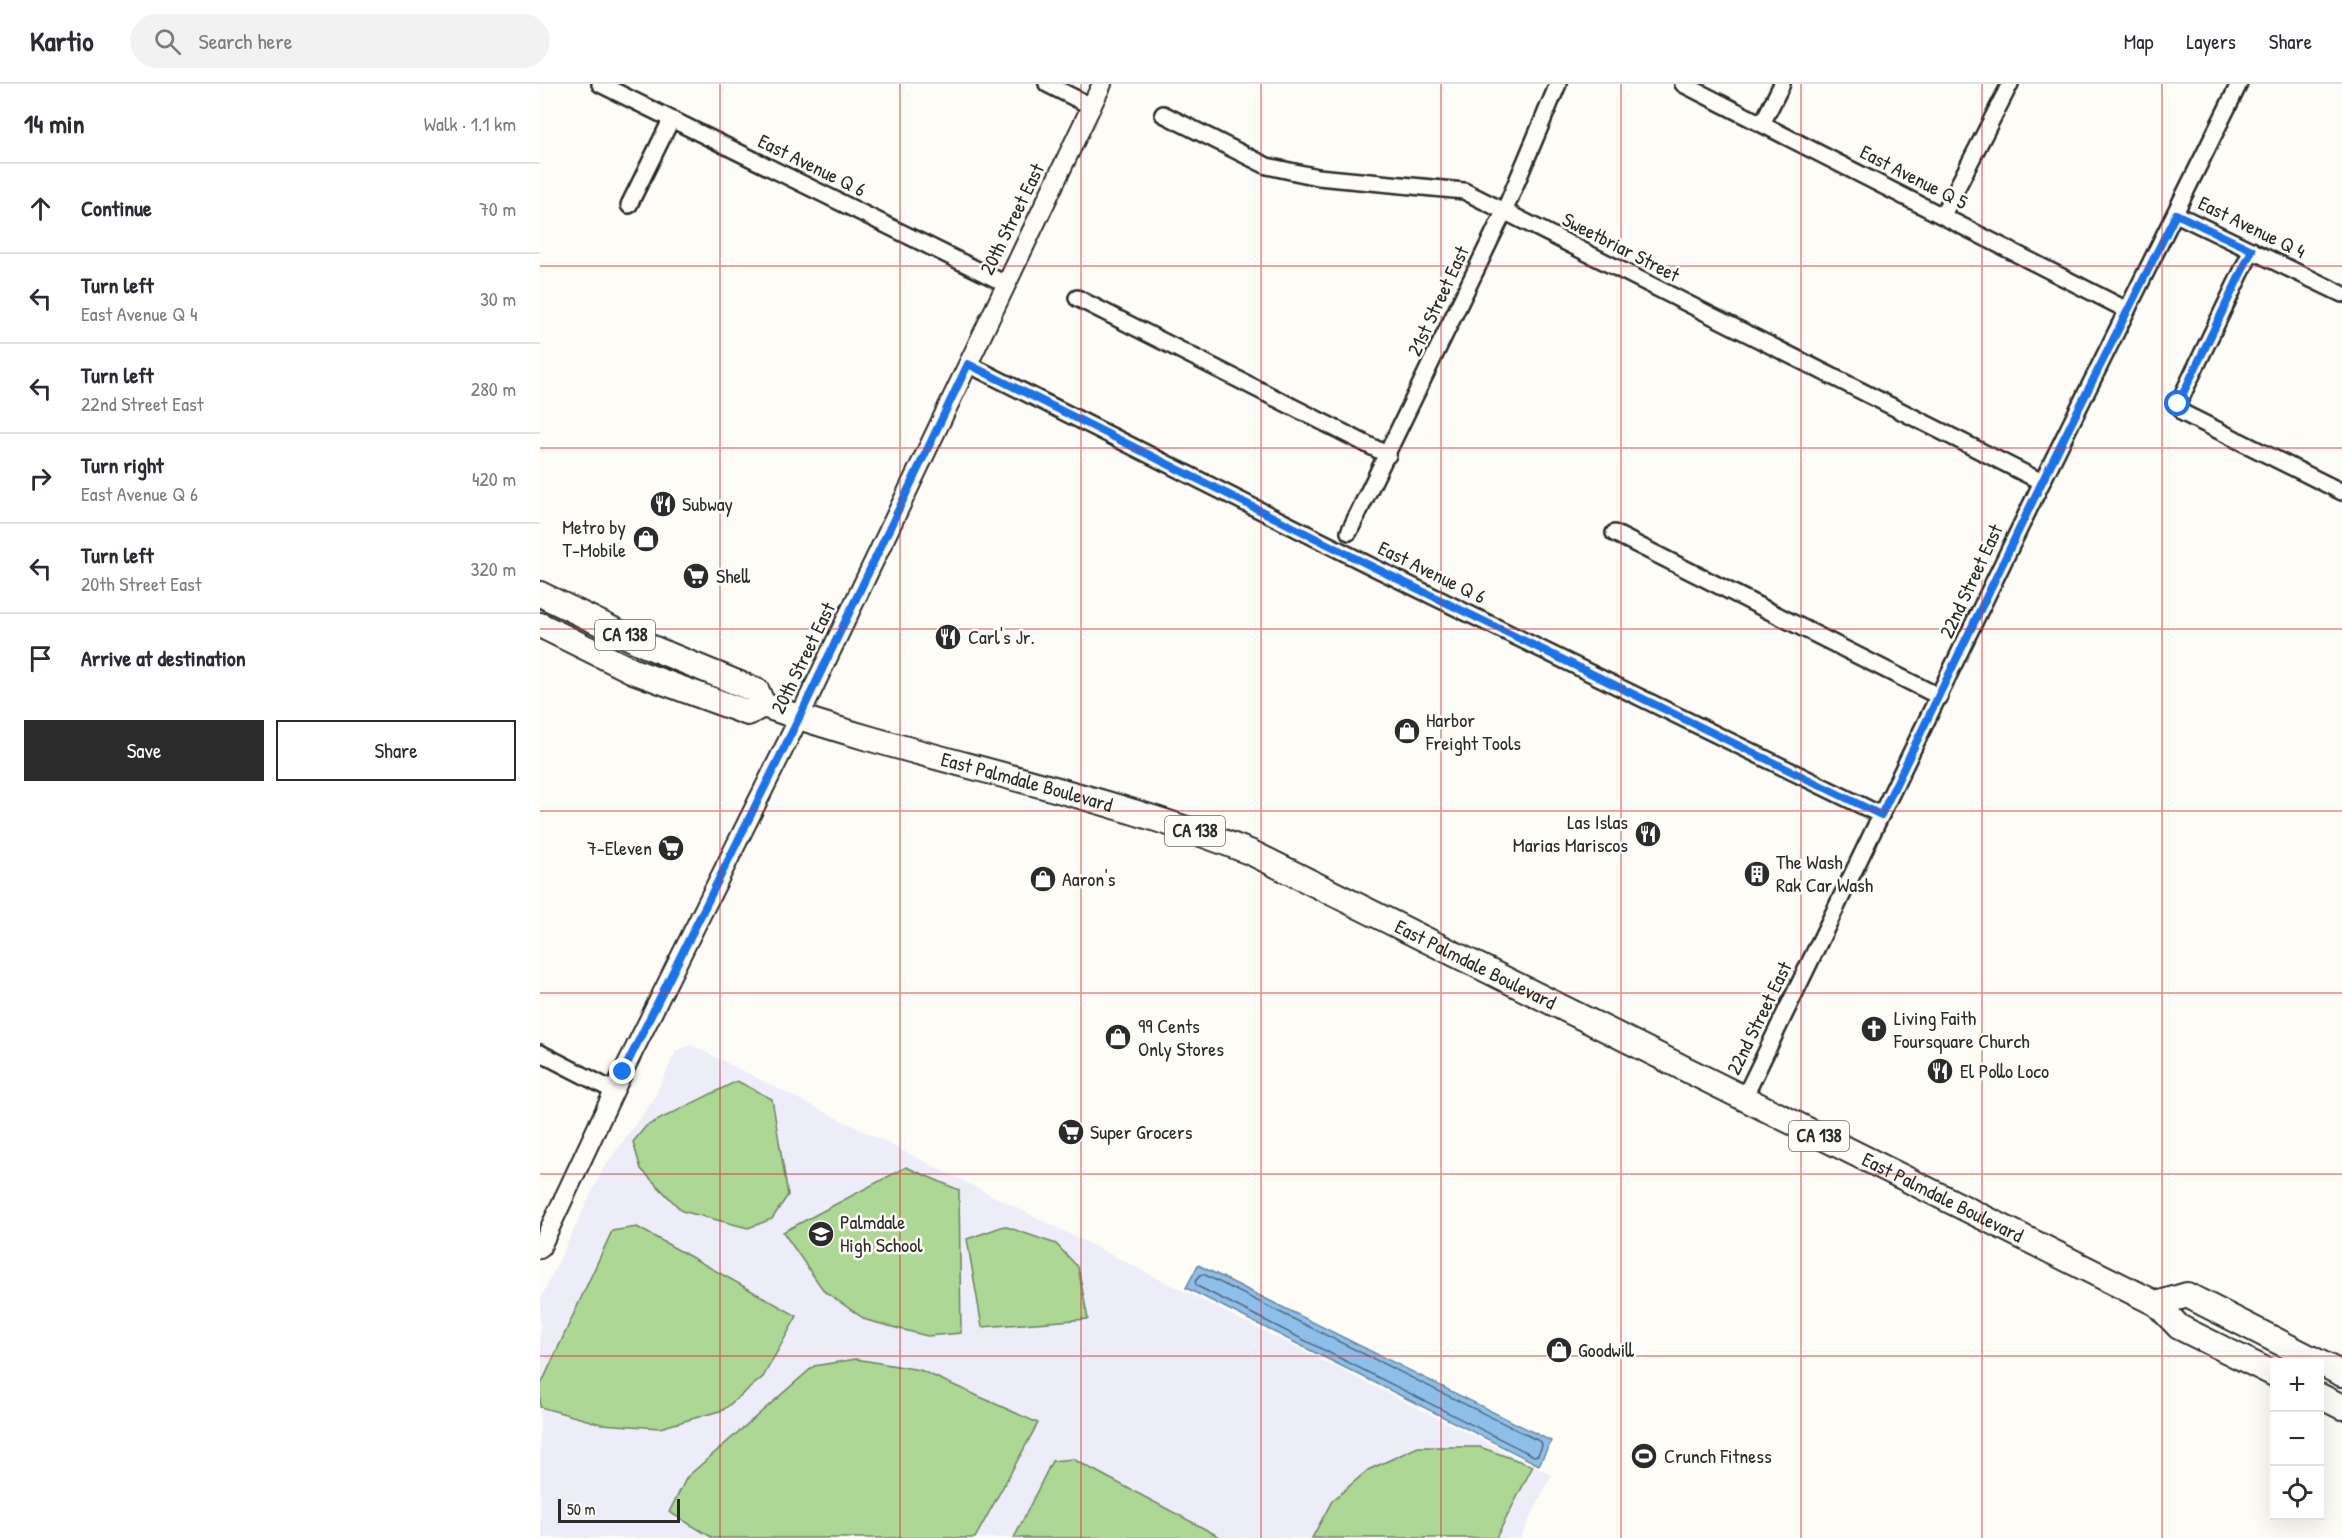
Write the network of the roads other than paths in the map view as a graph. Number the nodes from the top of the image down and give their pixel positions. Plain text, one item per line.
1 (600, 84) edge
2 (1047, 84) edge
3 (1102, 84) edge
4 (1558, 84) edge
5 (1683, 84) edge
6 (1782, 84) edge
7 (2010, 84) edge
8 (2239, 84) edge
9 (1091, 106) junction
10 (1163, 114) dead end
11 (671, 120) junction
12 (1762, 124) junction
13 (629, 205) dead end
14 (1504, 212) junction
15 (2176, 214) junction
16 (1943, 215) junction
17 (2252, 250) junction
18 (1006, 284) junction
19 (2342, 294) edge
20 (1077, 298) dead end
21 (2127, 310) junction
22 (968, 364) junction
23 (1388, 455) junction
24 (2042, 482) junction
25 (2342, 492) edge
26 (1349, 532) dead end
27 (1614, 533) dead end
28 (540, 594) edge
29 (540, 606) edge
30 (574, 611) junction
31 (540, 625) edge
32 (1940, 697) junction
33 (763, 705) junction
34 (799, 718) junction
35 (1881, 815) junction
36 (540, 1053) edge
37 (614, 1091) junction
38 (1744, 1098) junction
39 (540, 1249) edge
40 (2157, 1304) junction
41 (2270, 1372) edge
42 (2342, 1374) edge
43 (2324, 1398) edge
44 (2342, 1407) edge

1 - 11 street, East Avenue Q 6
2 - 9 street
3 - 9 street, 20th Street East
4 - 14 street, 21st Street East
5 - 12 street, East Avenue Q 5
6 - 12 street
7 - 16 street
8 - 15 street, 22nd Street East
9 - 18 street, 20th Street East
10 - 14 street, Sweetbriar Street
11 - 13 street
11 - 18 street, East Avenue Q 6
12 - 16 street, East Avenue Q 5
14 - 23 street, 21st Street East
14 - 24 street, Sweetbriar Street
15 - 17 street, East Avenue Q 4
15 - 21 street, 22nd Street East
16 - 21 street, East Avenue Q 5
17 - 19 street, East Avenue Q 4
17 - 25 street
18 - 22 street, 20th Street East
20 - 23 street
21 - 24 street, 22nd Street East
22 - 34 street, 20th Street East
22 - 35 street, East Avenue Q 6
23 - 26 street, 21st Street East
24 - 32 street, 22nd Street East
27 - 32 street
28 - 30 highway, East Palmdale Boulevard / CA 138
29 - 30 highway
30 - 33 highway, East Palmdale Boulevard / CA 138
31 - 33 highway, East Palmdale Boulevard / CA 138
32 - 35 street, 22nd Street East
33 - 34 highway, East Palmdale Boulevard / CA 138
34 - 37 street, 20th Street East
34 - 38 highway, East Palmdale Boulevard / CA 138
35 - 38 street, 22nd Street East
36 - 37 street
37 - 39 street, 20th Street East
38 - 40 highway, East Palmdale Boulevard / CA 138
40 - 41 highway, East Palmdale Boulevard / CA 138
40 - 42 highway
43 - 44 highway

